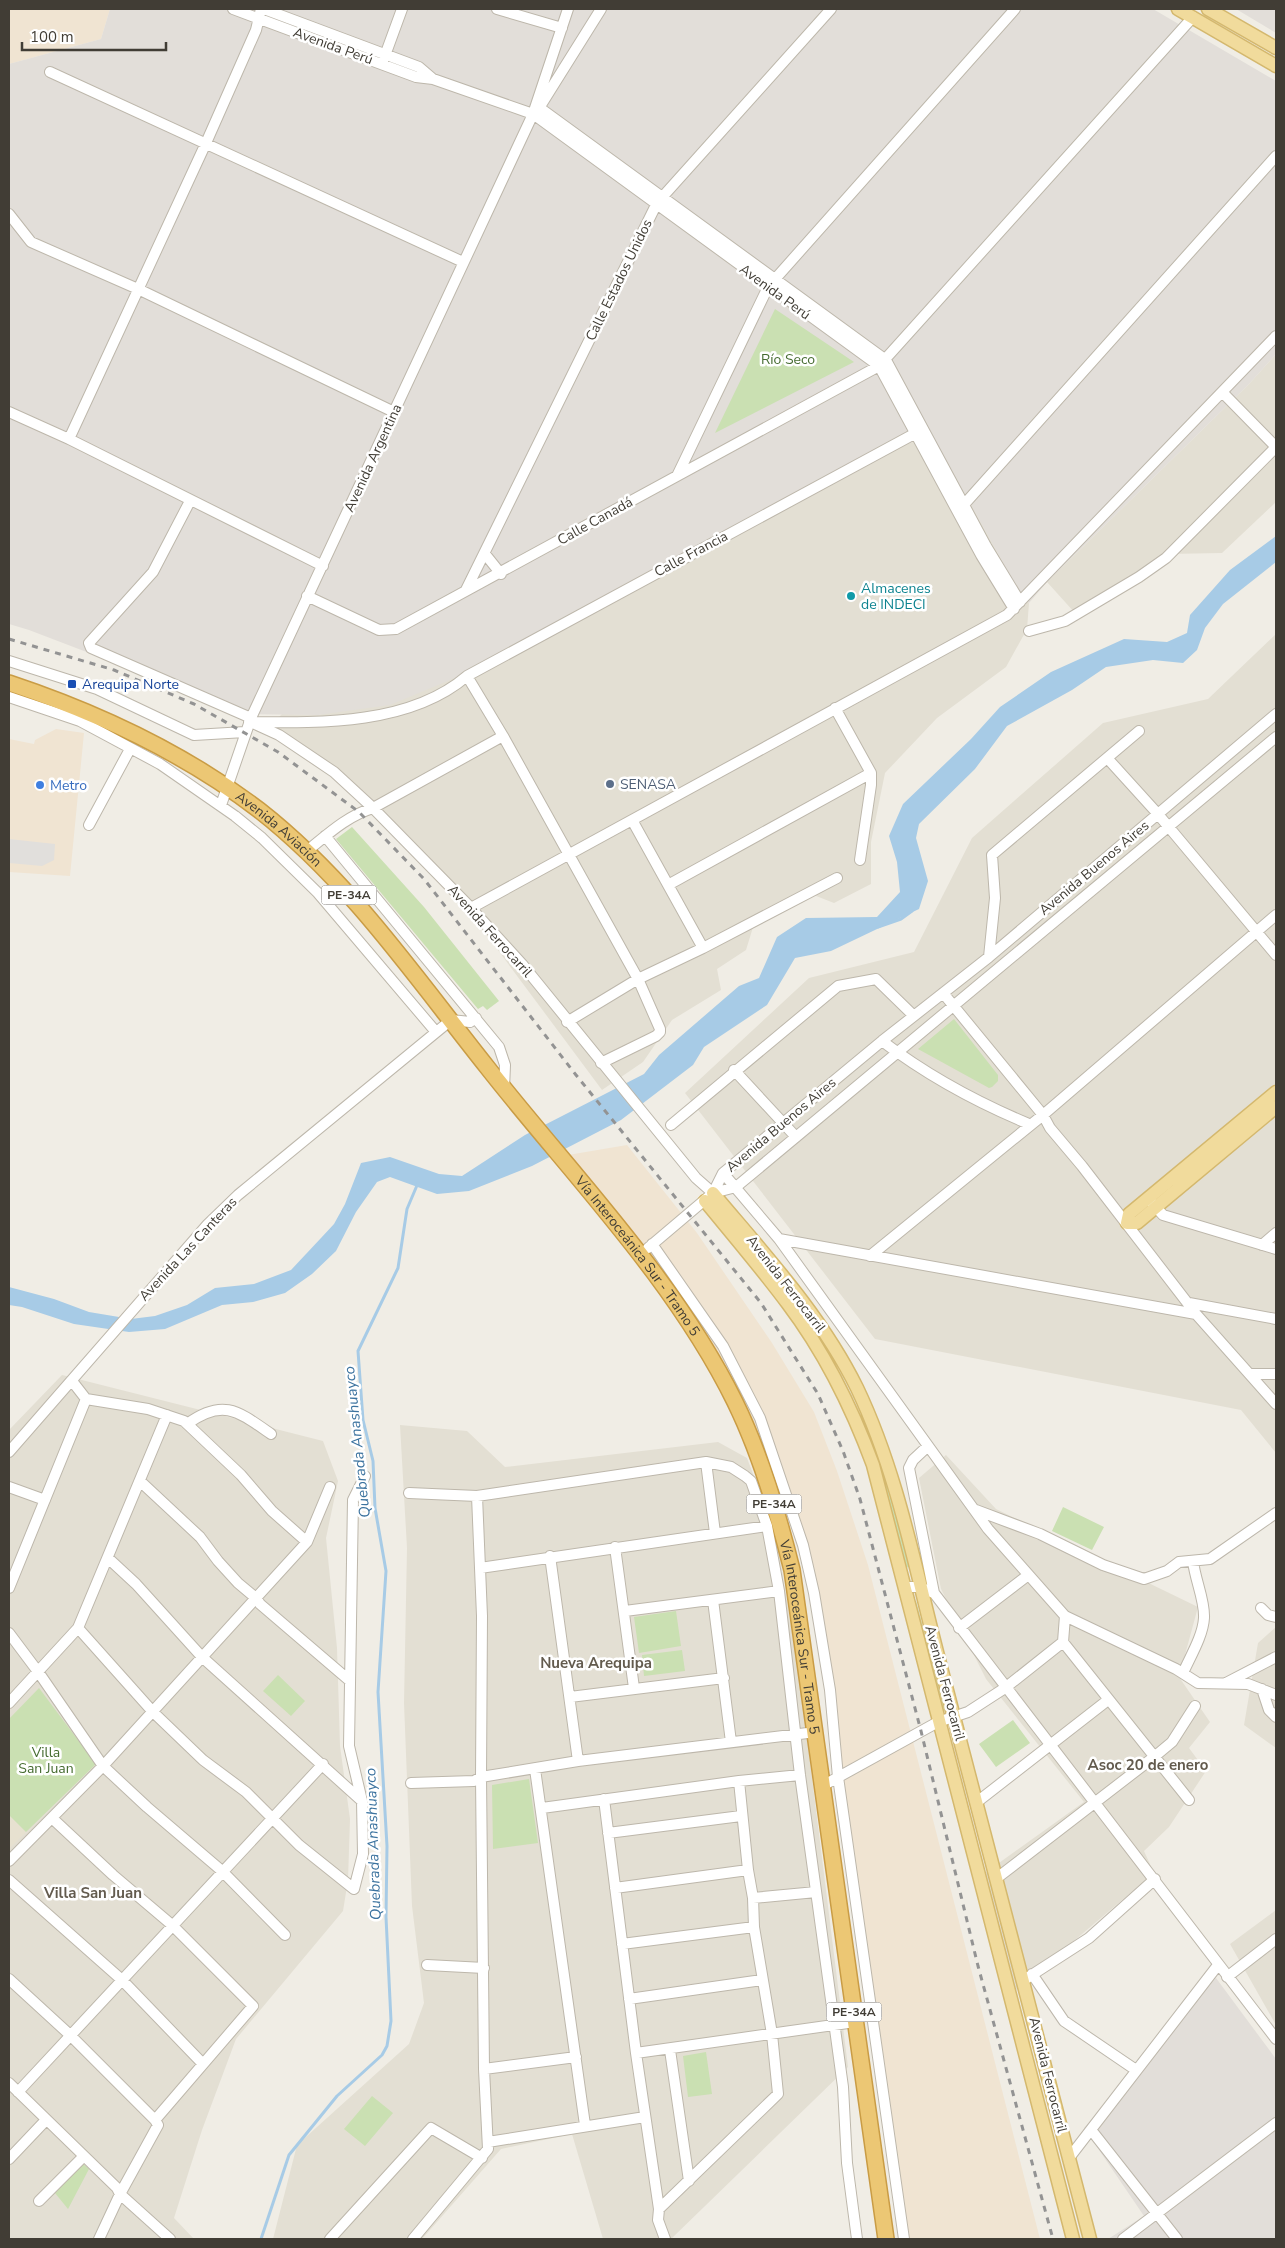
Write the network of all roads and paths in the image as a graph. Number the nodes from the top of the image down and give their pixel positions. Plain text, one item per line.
1 (233, 9) edge
2 (402, 9) edge
3 (497, 9) edge
4 (568, 9) edge
5 (600, 9) edge
6 (831, 9) edge
7 (1015, 9) edge
8 (1178, 9) edge
9 (1208, 9) edge
10 (261, 12) edge
11 (1193, 17) junction
12 (562, 28) junction
13 (1276, 48) edge
14 (384, 59) junction
15 (1276, 66) edge
16 (50, 72) dead end
17 (537, 111) junction
18 (206, 143) junction
19 (1276, 156) edge
20 (660, 200) junction
21 (9, 214) edge
22 (463, 262) junction
23 (771, 284) junction
24 (138, 289) junction
25 (1276, 336) edge
26 (882, 363) junction
27 (1223, 393) junction
28 (9, 412) edge
29 (394, 412) junction
30 (916, 433) junction
31 (69, 439) junction
32 (1276, 447) edge
33 (677, 476) junction
34 (190, 501) junction
35 (961, 508) junction
36 (485, 554) junction
37 (322, 566) junction
38 (501, 574) junction
39 (466, 590) junction
40 (307, 596) junction
41 (1017, 606) junction
42 (1029, 632) dead end
43 (9, 661) edge
44 (466, 676) junction
45 (9, 683) edge
46 (453, 687) junction
47 (476, 690) junction
48 (9, 697) edge
49 (835, 708) junction
50 (1276, 714) edge
51 (82, 715) junction
52 (250, 720) junction
53 (1139, 730) dead end
54 (245, 732) junction
55 (504, 736) junction
56 (1276, 737) edge
57 (130, 748) junction
58 (1108, 759) junction
59 (871, 773) junction
60 (228, 788) junction
61 (221, 805) junction
62 (373, 808) junction
63 (1157, 813) junction
64 (632, 820) junction
65 (89, 825) dead end
66 (1169, 827) junction
67 (325, 836) junction
68 (307, 851) junction
69 (567, 854) junction
70 (860, 860) dead end
71 (837, 878) dead end
72 (668, 885) junction
73 (471, 908) junction
74 (1276, 915) edge
75 (1257, 931) junction
76 (703, 948) junction
77 (1276, 955) edge
78 (989, 957) junction
79 (638, 979) junction
80 (943, 993) junction
81 (954, 1007) junction
82 (914, 1016) junction
83 (476, 1018) junction
84 (451, 1020) junction
85 (567, 1022) junction
86 (436, 1032) junction
87 (882, 1041) junction
88 (897, 1052) junction
89 (602, 1063) junction
90 (734, 1070) junction
91 (504, 1089) junction
92 (1276, 1092) edge
93 (1276, 1107) edge
94 (520, 1108) joint
95 (1043, 1115) junction
96 (783, 1124) junction
97 (1029, 1124) junction
98 (671, 1125) dead end
99 (796, 1137) junction
100 (723, 1173) junction
101 (736, 1188) junction
102 (709, 1197) junction
103 (1152, 1203) junction
104 (1127, 1223) junction
105 (1276, 1233) edge
106 (778, 1239) junction
107 (652, 1244) junction
108 (1262, 1245) junction
109 (1276, 1249) edge
110 (639, 1255) junction
111 (870, 1256) junction
112 (1189, 1303) junction
113 (1196, 1314) junction
114 (1276, 1319) edge
115 (1250, 1374) junction
116 (1276, 1374) edge
117 (72, 1381) junction
118 (86, 1399) junction
119 (1276, 1404) edge
120 (167, 1415) junction
121 (187, 1424) junction
122 (271, 1434) dead end
123 (928, 1446) junction
124 (9, 1452) edge
125 (706, 1462) junction
126 (365, 1476) dead end
127 (141, 1482) junction
128 (9, 1487) edge
129 (330, 1487) dead end
130 (409, 1493) dead end
131 (477, 1496) junction
132 (45, 1500) junction
133 (975, 1510) junction
134 (1276, 1513) edge
135 (767, 1526) junction
136 (715, 1533) junction
137 (307, 1542) junction
138 (615, 1547) junction
139 (550, 1556) junction
140 (109, 1559) junction
141 (1193, 1561) junction
142 (480, 1568) junction
143 (1027, 1576) junction
144 (919, 1587) junction
145 (9, 1588) edge
146 (904, 1588) junction
147 (779, 1590) junction
148 (934, 1593) junction
149 (257, 1599) junction
150 (713, 1600) junction
151 (1261, 1608) dead end
152 (625, 1611) junction
153 (1065, 1616) junction
154 (1276, 1617) edge
155 (78, 1628) junction
156 (959, 1628) junction
157 (9, 1633) edge
158 (1063, 1642) junction
159 (202, 1657) junction
160 (1276, 1657) edge
161 (39, 1673) junction
162 (1183, 1673) junction
163 (724, 1678) junction
164 (350, 1681) junction
165 (1225, 1684) junction
166 (634, 1688) junction
167 (1005, 1688) junction
168 (1262, 1689) junction
169 (1276, 1695) edge
170 (570, 1697) junction
171 (1108, 1700) junction
172 (9, 1703) edge
173 (1195, 1706) dead end
174 (153, 1712) junction
175 (1276, 1717) edge
176 (954, 1718) junction
177 (938, 1722) junction
178 (816, 1732) junction
179 (797, 1734) junction
180 (730, 1742) junction
181 (1050, 1745) junction
182 (1154, 1757) junction
183 (578, 1762) junction
184 (323, 1764) junction
185 (104, 1766) junction
186 (535, 1769) junction
187 (800, 1775) junction
188 (838, 1777) junction
189 (480, 1778) junction
190 (739, 1781) junction
191 (411, 1783) dead end
192 (824, 1785) junction
193 (604, 1799) junction
194 (1189, 1800) dead end
195 (362, 1802) junction
196 (977, 1802) junction
197 (1097, 1803) junction
198 (542, 1808) junction
199 (272, 1816) junction
200 (741, 1816) junction
201 (53, 1819) junction
202 (608, 1833) junction
203 (9, 1861) edge
204 (748, 1870) junction
205 (222, 1872) junction
206 (997, 1878) junction
207 (1155, 1879) junction
208 (9, 1880) edge
209 (615, 1888) junction
210 (816, 1892) junction
211 (753, 1898) junction
212 (172, 1925) junction
213 (754, 1927) junction
214 (285, 1935) dead end
215 (1276, 1939) edge
216 (622, 1944) junction
217 (427, 1965) dead end
218 (1218, 1965) junction
219 (484, 1968) junction
220 (1028, 1977) junction
221 (1227, 1977) junction
222 (9, 1979) edge
223 (122, 1980) junction
224 (762, 1980) junction
225 (629, 1999) junction
226 (855, 2022) junction
227 (834, 2026) junction
228 (772, 2034) junction
229 (70, 2035) junction
230 (1275, 2035) edge
231 (670, 2050) junction
232 (636, 2053) junction
233 (576, 2057) junction
234 (203, 2064) junction
235 (484, 2069) junction
236 (1136, 2070) junction
237 (9, 2083) edge
238 (18, 2092) junction
239 (645, 2117) junction
240 (46, 2120) junction
241 (155, 2120) junction
242 (1276, 2123) edge
243 (585, 2125) junction
244 (1092, 2131) junction
245 (488, 2142) junction
246 (83, 2156) junction
247 (482, 2158) junction
248 (1069, 2158) junction
249 (9, 2159) edge
250 (689, 2181) junction
251 (120, 2194) junction
252 (39, 2201) dead end
253 (659, 2209) junction
254 (1157, 2214) junction
255 (100, 2239) edge
256 (170, 2239) edge
257 (330, 2239) edge
258 (413, 2239) edge
259 (665, 2239) edge
260 (856, 2239) edge
261 (886, 2239) edge
262 (904, 2239) edge
263 (1073, 2239) edge
264 (1090, 2239) edge
265 (1123, 2239) edge
266 (1177, 2239) edge

1 - 10 street, Avenida Perú
2 - 14 street
3 - 12 street
4 - 12 street
5 - 17 street
6 - 20 street, Calle Estados Unidos
7 - 23 street
8 - 11 main road
9 - 13 main road
10 - 14 street, Avenida Perú
10 - 18 street
11 - 15 main road
11 - 26 street, Calle Canadá
12 - 17 street
14 - 17 street, Avenida Perú
16 - 18 street
17 - 20 street, Avenida Perú
17 - 22 street, Avenida Argentina
18 - 22 street
18 - 24 street
19 - 35 street
20 - 23 street, Avenida Perú
20 - 36 street, Calle Estados Unidos
21 - 24 street
22 - 29 street, Avenida Argentina
23 - 26 street, Avenida Perú
23 - 33 street
24 - 29 street
24 - 31 street
25 - 27 street
26 - 30 street, Avenida Perú
26 - 33 street, Calle Canadá
26 - 35 street, Avenida Perú
27 - 32 street
27 - 41 street
28 - 31 street
29 - 37 street, Avenida Argentina
30 - 35 street, Avenida Perú
30 - 44 street, Calle Francia
31 - 34 street
32 - 42 street
33 - 38 street, Calle Canadá
34 - 37 street
34 - 52 street, Avenida Ferrocarril
35 - 41 street, Avenida Perú
36 - 38 street
36 - 39 street, Calle Estados Unidos
37 - 40 street, Avenida Argentina
38 - 39 street, Calle Canadá
39 - 40 street, Calle Canadá
40 - 52 street, Avenida Argentina
41 - 49 street
43 - 54 street
44 - 46 street, Calle Francia
44 - 47 street
45 - 51 highway, Avenida Aviación / PE-34A
46 - 47 street
46 - 52 street, Calle Francia
47 - 55 street
48 - 51 street
49 - 59 street
49 - 64 street
50 - 63 street, Avenida Buenos Aires
51 - 57 street
51 - 60 highway, Avenida Aviación / PE-34A
52 - 54 street, Avenida Argentina
52 - 62 street, Avenida Ferrocarril
53 - 58 street
54 - 60 street, Avenida Argentina
55 - 62 street
55 - 69 street
56 - 66 street, Avenida Buenos Aires
57 - 61 street
57 - 65 street
58 - 63 street
58 - 78 street
59 - 70 street
59 - 72 street
60 - 61 street, Avenida Argentina
60 - 68 highway, Avenida Aviación / PE-34A
61 - 86 street
62 - 67 street
62 - 73 street, Avenida Ferrocarril
63 - 66 street
63 - 78 street, Avenida Buenos Aires
64 - 69 street
64 - 72 street
66 - 75 street
66 - 81 street, Avenida Buenos Aires
67 - 68 street
67 - 83 street
68 - 84 highway, Avenida Aviación / PE-34A
69 - 73 street
69 - 79 street
71 - 76 street
72 - 76 street
73 - 85 street, Avenida Ferrocarril
74 - 75 street
75 - 77 street
75 - 95 street
76 - 79 street
78 - 80 street, Avenida Buenos Aires
79 - 85 street
79 - 89 street
80 - 81 street
80 - 82 street, Avenida Buenos Aires
81 - 88 street, Avenida Buenos Aires
81 - 95 street
82 - 87 street, Avenida Buenos Aires
82 - 90 street
83 - 84 street
83 - 91 street
84 - 86 street, Avenida Las Canteras
84 - 91 highway, Avenida Aviación / PE-34A
85 - 89 street, Avenida Ferrocarril
86 - 117 street, Avenida Las Canteras
87 - 88 street
87 - 96 street, Avenida Buenos Aires
88 - 97 street
88 - 99 street, Avenida Buenos Aires
89 - 102 street, Avenida Ferrocarril
90 - 96 street
90 - 98 street
91 - 94 highway, Avenida Aviación / PE-34A
92 - 103 main road
93 - 103 main road
94 - 110 highway, Vía Interoceánica Sur - Tramo 5 / PE-34A
95 - 97 street
95 - 104 street
96 - 99 street
96 - 100 street, Avenida Buenos Aires
97 - 111 street
99 - 101 street, Avenida Buenos Aires
100 - 101 street
100 - 102 street, Avenida Buenos Aires
101 - 102 street, Avenida Buenos Aires
101 - 106 street
102 - 107 street
102 - 144 main road, Avenida Ferrocarril
102 - 146 main road, Avenida Ferrocarril
103 - 104 main road
103 - 108 street
104 - 112 street
105 - 108 street
106 - 111 street
106 - 123 street
107 - 110 street
107 - 188 street
108 - 109 street
110 - 178 highway, Vía Interoceánica Sur - Tramo 5 / PE-34A
111 - 113 street
112 - 113 street
112 - 114 street
113 - 115 street
115 - 116 street
115 - 119 street
117 - 118 street
117 - 124 street, Avenida Las Canteras
118 - 120 street
118 - 132 street
120 - 121 street
120 - 127 street
121 - 122 street
121 - 137 street
123 - 133 street
123 - 148 street
125 - 131 street
125 - 135 street
125 - 136 street
126 - 164 street
127 - 140 street
127 - 149 street
128 - 132 street
129 - 137 street
130 - 131 street
131 - 142 street
132 - 145 street
133 - 141 street
133 - 143 street
134 - 141 street
135 - 136 street
135 - 147 street
136 - 138 street
137 - 149 street
138 - 139 street
138 - 152 street
139 - 142 street
139 - 170 street
140 - 155 street
140 - 159 street
141 - 162 street
142 - 189 street
143 - 153 street
143 - 156 street
144 - 146 street
144 - 148 street
144 - 176 main road, Avenida Ferrocarril
146 - 177 main road, Avenida Ferrocarril
147 - 150 street
147 - 179 street
148 - 156 street
149 - 159 street
149 - 164 street
150 - 152 street
150 - 163 street
151 - 154 street
152 - 166 street
153 - 158 street
153 - 162 street
155 - 161 street
155 - 174 street
156 - 167 street
157 - 161 street
158 - 167 street
158 - 171 street
159 - 174 street
159 - 184 street
160 - 165 street
161 - 172 street
161 - 185 street
162 - 165 street
163 - 166 street
163 - 180 street
164 - 195 street
165 - 168 street
166 - 170 street
167 - 176 street
167 - 181 street
168 - 169 street
168 - 175 street
170 - 183 street
171 - 181 street
171 - 182 street
173 - 182 street
174 - 185 street
174 - 199 street
176 - 177 street
176 - 196 main road, Avenida Ferrocarril
177 - 188 street
177 - 263 main road, Avenida Ferrocarril
178 - 179 street
178 - 192 highway, Vía Interoceánica Sur - Tramo 5 / PE-34A
179 - 180 street
179 - 187 street
180 - 183 street
181 - 196 street
181 - 197 street
182 - 194 street
182 - 197 street
183 - 186 street
184 - 195 street
184 - 199 street
185 - 201 street
185 - 205 street
186 - 189 street
186 - 198 street
187 - 190 street
187 - 210 street
188 - 192 street
188 - 262 street
189 - 191 street
189 - 219 street
190 - 193 street
190 - 200 street
192 - 226 highway, Vía Interoceánica Sur - Tramo 5 / PE-34A
193 - 198 street
193 - 202 street
195 - 199 street
196 - 206 main road, Avenida Ferrocarril
197 - 206 street
197 - 207 street
198 - 233 street
199 - 205 street
200 - 202 street
200 - 204 street
201 - 203 street
201 - 212 street
202 - 209 street
204 - 209 street
204 - 211 street
205 - 212 street
205 - 214 street
206 - 220 main road, Avenida Ferrocarril
207 - 218 street
207 - 220 street
208 - 223 street
209 - 216 street
210 - 211 street
210 - 227 street
211 - 213 street
212 - 223 street
212 - 234 street
213 - 216 street
213 - 224 street
215 - 221 street
216 - 225 street
217 - 219 street
218 - 221 street
218 - 236 street
219 - 235 street
220 - 236 street
220 - 248 main road, Avenida Ferrocarril
221 - 230 street
222 - 229 street
223 - 229 street
223 - 234 street
224 - 225 street
224 - 228 street
225 - 232 street
226 - 227 street
226 - 261 highway, Vía Interoceánica Sur - Tramo 5 / PE-34A
227 - 228 street
227 - 260 street
228 - 231 street
228 - 250 street
229 - 238 street
229 - 241 street
231 - 232 street
231 - 250 street
232 - 239 street
233 - 235 street
233 - 243 street
234 - 241 street
235 - 245 street
236 - 244 street
237 - 238 street
238 - 240 street
239 - 243 street
239 - 253 street
240 - 246 street
240 - 249 street
241 - 251 street
242 - 254 street
243 - 245 street
244 - 248 street
244 - 254 street
245 - 247 street
246 - 251 street
246 - 252 street
247 - 257 street
247 - 258 street
248 - 264 main road, Avenida Ferrocarril
250 - 253 street
251 - 255 street
251 - 256 street
253 - 259 street
254 - 265 street
254 - 266 street

